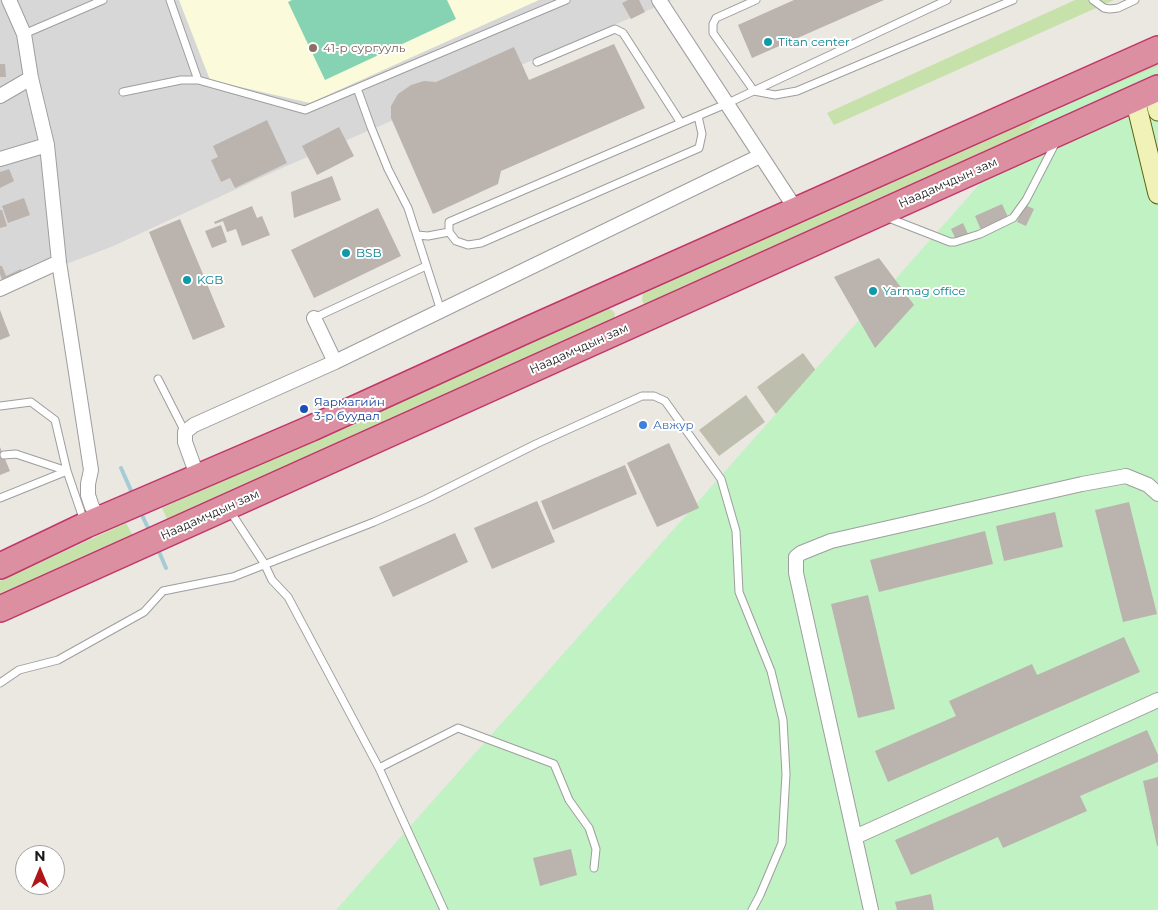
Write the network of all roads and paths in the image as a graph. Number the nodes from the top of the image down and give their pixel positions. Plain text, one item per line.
1 (103, 0) edge
2 (170, 0) edge
3 (566, 0) edge
4 (659, 0) edge
5 (756, 0) edge
6 (947, 0) edge
7 (1013, 0) edge
8 (1093, 0) edge
9 (1135, 0) edge
10 (6, 2) edge
11 (24, 34) junction
12 (1158, 49) edge
13 (537, 62) dead end
14 (31, 78) junction
15 (198, 80) junction
16 (357, 88) junction
17 (754, 91) junction
18 (123, 92) dead end
19 (0, 96) edge
20 (1151, 97) edge
21 (726, 104) junction
22 (698, 116) junction
23 (681, 123) junction
24 (1062, 132) junction
25 (47, 145) junction
26 (760, 156) junction
27 (0, 159) edge
28 (1158, 194) edge
29 (797, 211) junction
30 (879, 214) junction
31 (449, 232) junction
32 (417, 235) junction
33 (59, 262) junction
34 (426, 266) junction
35 (0, 289) edge
36 (620, 290) junction
37 (441, 311) junction
38 (314, 318) joint
39 (636, 324) junction
40 (335, 362) junction
41 (158, 379) dead end
42 (0, 406) edge
43 (185, 432) junction
44 (4, 455) dead end
45 (67, 471) junction
46 (198, 478) junction
47 (1158, 494) edge
48 (0, 498) edge
49 (227, 507) junction
50 (103, 519) junction
51 (264, 563) junction
52 (0, 566) edge
53 (0, 609) edge
54 (0, 682) edge
55 (1158, 700) edge
56 (379, 768) junction
57 (855, 837) junction
58 (594, 868) dead end
59 (444, 910) edge
60 (752, 910) edge
61 (871, 910) edge

1 - 11 lane
2 - 15 lane
3 - 16 lane
4 - 21 street
5 - 17 lane
6 - 17 lane
7 - 17 lane
8 - 9 lane
10 - 11 street
11 - 14 street
12 - 29 highway
13 - 23 lane
14 - 19 street
14 - 25 street
15 - 16 lane
15 - 18 lane
16 - 32 lane
17 - 21 lane
20 - 24 highway, Наадамчдын зам
20 - 28 main road
21 - 22 lane
21 - 26 street
22 - 23 lane
22 - 31 lane
23 - 31 lane
24 - 30 highway, Наадамчдын зам
24 - 30 lane
25 - 27 street
25 - 33 street
26 - 29 street
26 - 37 street
29 - 36 highway
30 - 39 highway, Наадамчдын зам
31 - 32 lane
32 - 34 lane
33 - 35 street
33 - 50 street
34 - 37 lane
34 - 38 lane
36 - 39 highway
36 - 46 highway
37 - 40 street
38 - 40 street
39 - 49 highway, Наадамчдын зам
40 - 43 street
41 - 43 lane
42 - 45 lane
43 - 46 street
44 - 45 lane
45 - 48 lane
45 - 50 lane
46 - 50 highway
47 - 57 street
49 - 51 lane
49 - 53 highway, Наадамчдын зам
50 - 52 highway
51 - 54 lane
51 - 56 lane
51 - 60 lane
55 - 57 street
56 - 58 lane
56 - 59 lane
57 - 61 street

